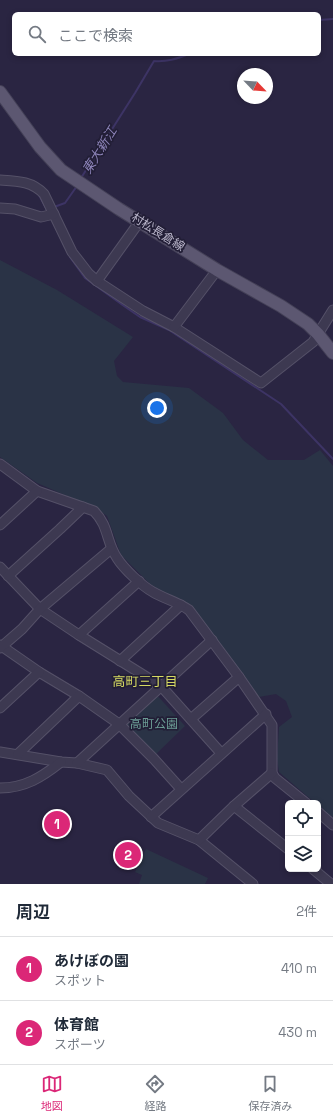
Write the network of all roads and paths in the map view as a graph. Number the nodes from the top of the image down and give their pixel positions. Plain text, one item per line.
1 (0, 92) edge
2 (0, 180) edge
3 (0, 208) edge
4 (54, 214) junction
5 (140, 221) junction
6 (217, 270) junction
7 (97, 281) junction
8 (333, 310) edge
9 (174, 327) junction
10 (318, 334) junction
11 (333, 353) edge
12 (0, 464) edge
13 (37, 491) junction
14 (83, 507) junction
15 (0, 525) edge
16 (112, 549) junction
17 (0, 567) edge
18 (8, 576) junction
19 (139, 581) junction
20 (181, 605) junction
21 (40, 609) junction
22 (79, 635) junction
23 (212, 640) junction
24 (1, 646) edge
25 (120, 661) junction
26 (39, 672) junction
27 (239, 677) junction
28 (161, 686) junction
29 (79, 696) junction
30 (0, 708) edge
31 (266, 714) junction
32 (191, 720) junction
33 (119, 724) junction
34 (0, 752) edge
35 (222, 753) junction
36 (18, 754) junction
37 (61, 762) junction
38 (77, 763) junction
39 (272, 773) junction
40 (0, 788) edge
41 (181, 789) junction
42 (302, 800) edge
43 (234, 806) junction
44 (321, 815) edge
45 (150, 817) junction
46 (333, 825) edge
47 (199, 840) junction
48 (285, 847) edge
49 (316, 872) edge
50 (253, 884) edge
51 (331, 884) edge

1 - 5 main road, 村松長倉線
2 - 4 street
3 - 4 street
4 - 7 street
5 - 6 main road, 村松長倉線
5 - 7 street
6 - 9 street
6 - 10 main road, 村松長倉線
7 - 9 street
8 - 10 street
9 - 10 street
10 - 11 main road, 村松長倉線
12 - 13 street
13 - 14 street
13 - 15 street
14 - 16 street
14 - 18 street
16 - 19 street
16 - 21 street
17 - 18 street
18 - 21 street
19 - 20 street
19 - 22 street
20 - 23 street
20 - 25 street
21 - 22 street
21 - 24 street
22 - 25 street
23 - 27 street
23 - 28 street
24 - 26 street
25 - 28 street
26 - 29 street
26 - 30 street
27 - 31 street
27 - 32 street
28 - 32 street
28 - 33 street
29 - 33 street
29 - 36 street
31 - 35 street
31 - 39 street
32 - 35 street
33 - 38 street
33 - 41 street
34 - 36 street
35 - 41 street
36 - 37 street
37 - 38 street
37 - 40 street
38 - 45 street
39 - 42 street
39 - 43 street
41 - 45 street
43 - 47 street
43 - 48 street
44 - 46 street
45 - 47 street
47 - 50 street
49 - 51 street

